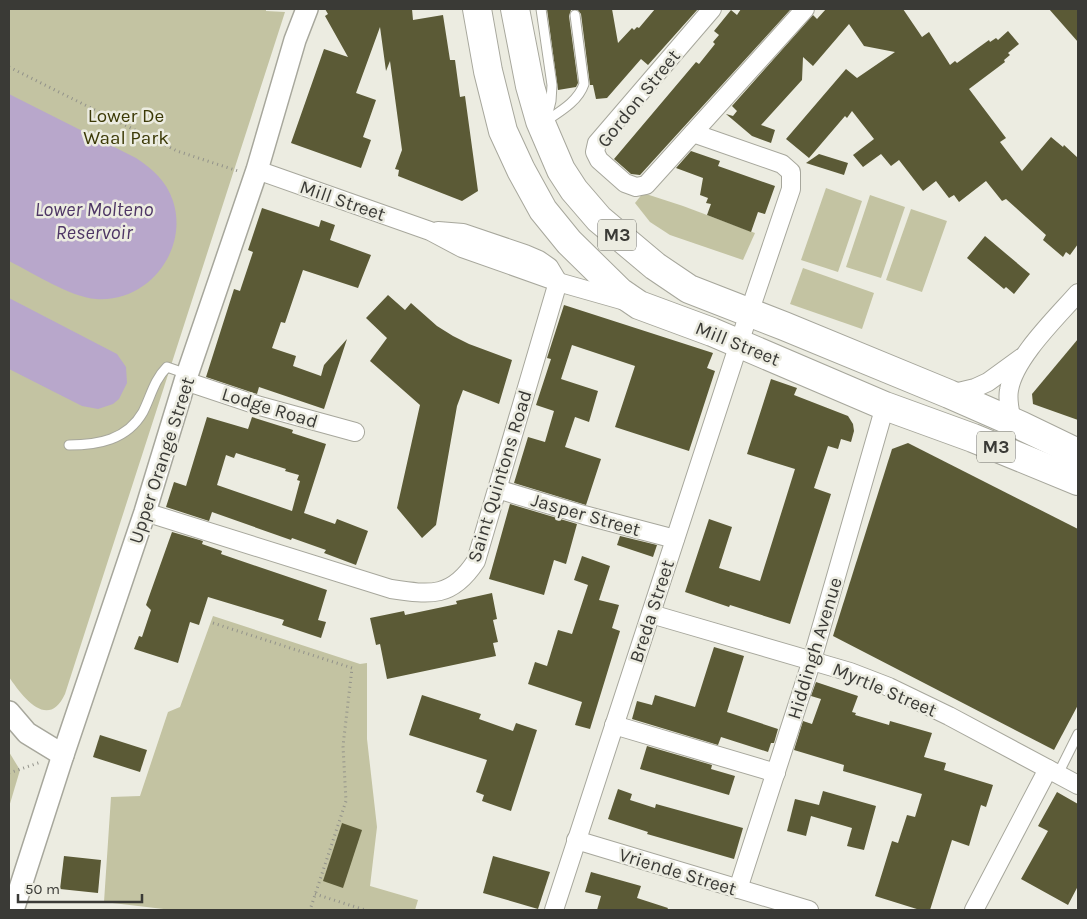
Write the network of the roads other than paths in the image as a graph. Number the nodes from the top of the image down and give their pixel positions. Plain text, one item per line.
1 (307, 9) edge
2 (477, 9) edge
3 (515, 9) edge
4 (541, 9) edge
5 (712, 9) edge
6 (804, 9) edge
7 (575, 15) dead end
8 (544, 122) junction
9 (692, 133) junction
10 (255, 173) junction
11 (558, 282) junction
12 (1078, 292) edge
13 (639, 305) junction
14 (749, 312) junction
15 (739, 343) junction
16 (1025, 355) junction
17 (186, 378) junction
18 (949, 394) junction
19 (885, 406) junction
20 (913, 416) junction
21 (1017, 423) junction
22 (355, 432) dead end
23 (1078, 436) edge
24 (69, 445) dead end
25 (1078, 453) edge
26 (1078, 481) edge
27 (497, 489) junction
28 (1078, 501) edge
29 (145, 512) junction
30 (675, 539) junction
31 (651, 614) junction
32 (812, 660) junction
33 (9, 712) edge
34 (614, 725) junction
35 (1078, 734) edge
36 (63, 755) junction
37 (1053, 772) junction
38 (776, 773) junction
39 (1078, 785) edge
40 (576, 840) junction
41 (738, 889) junction
42 (13, 910) edge
43 (554, 910) edge
44 (809, 910) edge
45 (974, 910) edge

1 - 10 street, Upper Orange Street
2 - 13 main road, M3
3 - 8 main road, M3
4 - 8 lane
5 - 9 street, Gordon Street
6 - 9 street, Gordon Street
7 - 8 lane
8 - 14 main road, M3
9 - 14 street, Breda Street
10 - 11 street, Mill Street
10 - 17 street, Upper Orange Street
11 - 13 street, Mill Street
11 - 27 street, Saint Quintons Road
12 - 16 street
13 - 15 main road, Mill Street / M3
14 - 15 street, Breda Street
14 - 18 main road, Mill Street / M3
15 - 19 main road, Mill Street / M3
15 - 30 street, Breda Street
16 - 18 street
16 - 21 street
17 - 22 street, Lodge Road
17 - 24 lane
17 - 29 street, Upper Orange Street
18 - 21 main road, Mill Street / M3
19 - 20 main road, Mill Street / M3
19 - 32 street, Hiddingh Avenue
20 - 26 main road, M3
20 - 28 main road
21 - 23 main road
21 - 25 main road, M3
27 - 29 street, Saint Quintons Road
27 - 30 street, Jasper Street
29 - 36 street, Upper Orange Street
30 - 31 street, Breda Street
31 - 32 street, Myrtle Street
31 - 34 street, Breda Street
32 - 37 street, Myrtle Street
32 - 38 street, Hiddingh Avenue
33 - 36 street
34 - 38 street
34 - 40 street, Breda Street
35 - 37 lane
36 - 42 street, Upper Orange Street
37 - 39 street, Myrtle Street
37 - 45 street
38 - 41 street, Hiddingh Avenue
40 - 41 street, Vriende Street
40 - 43 street, Breda Street
41 - 44 street, Vriende Street

